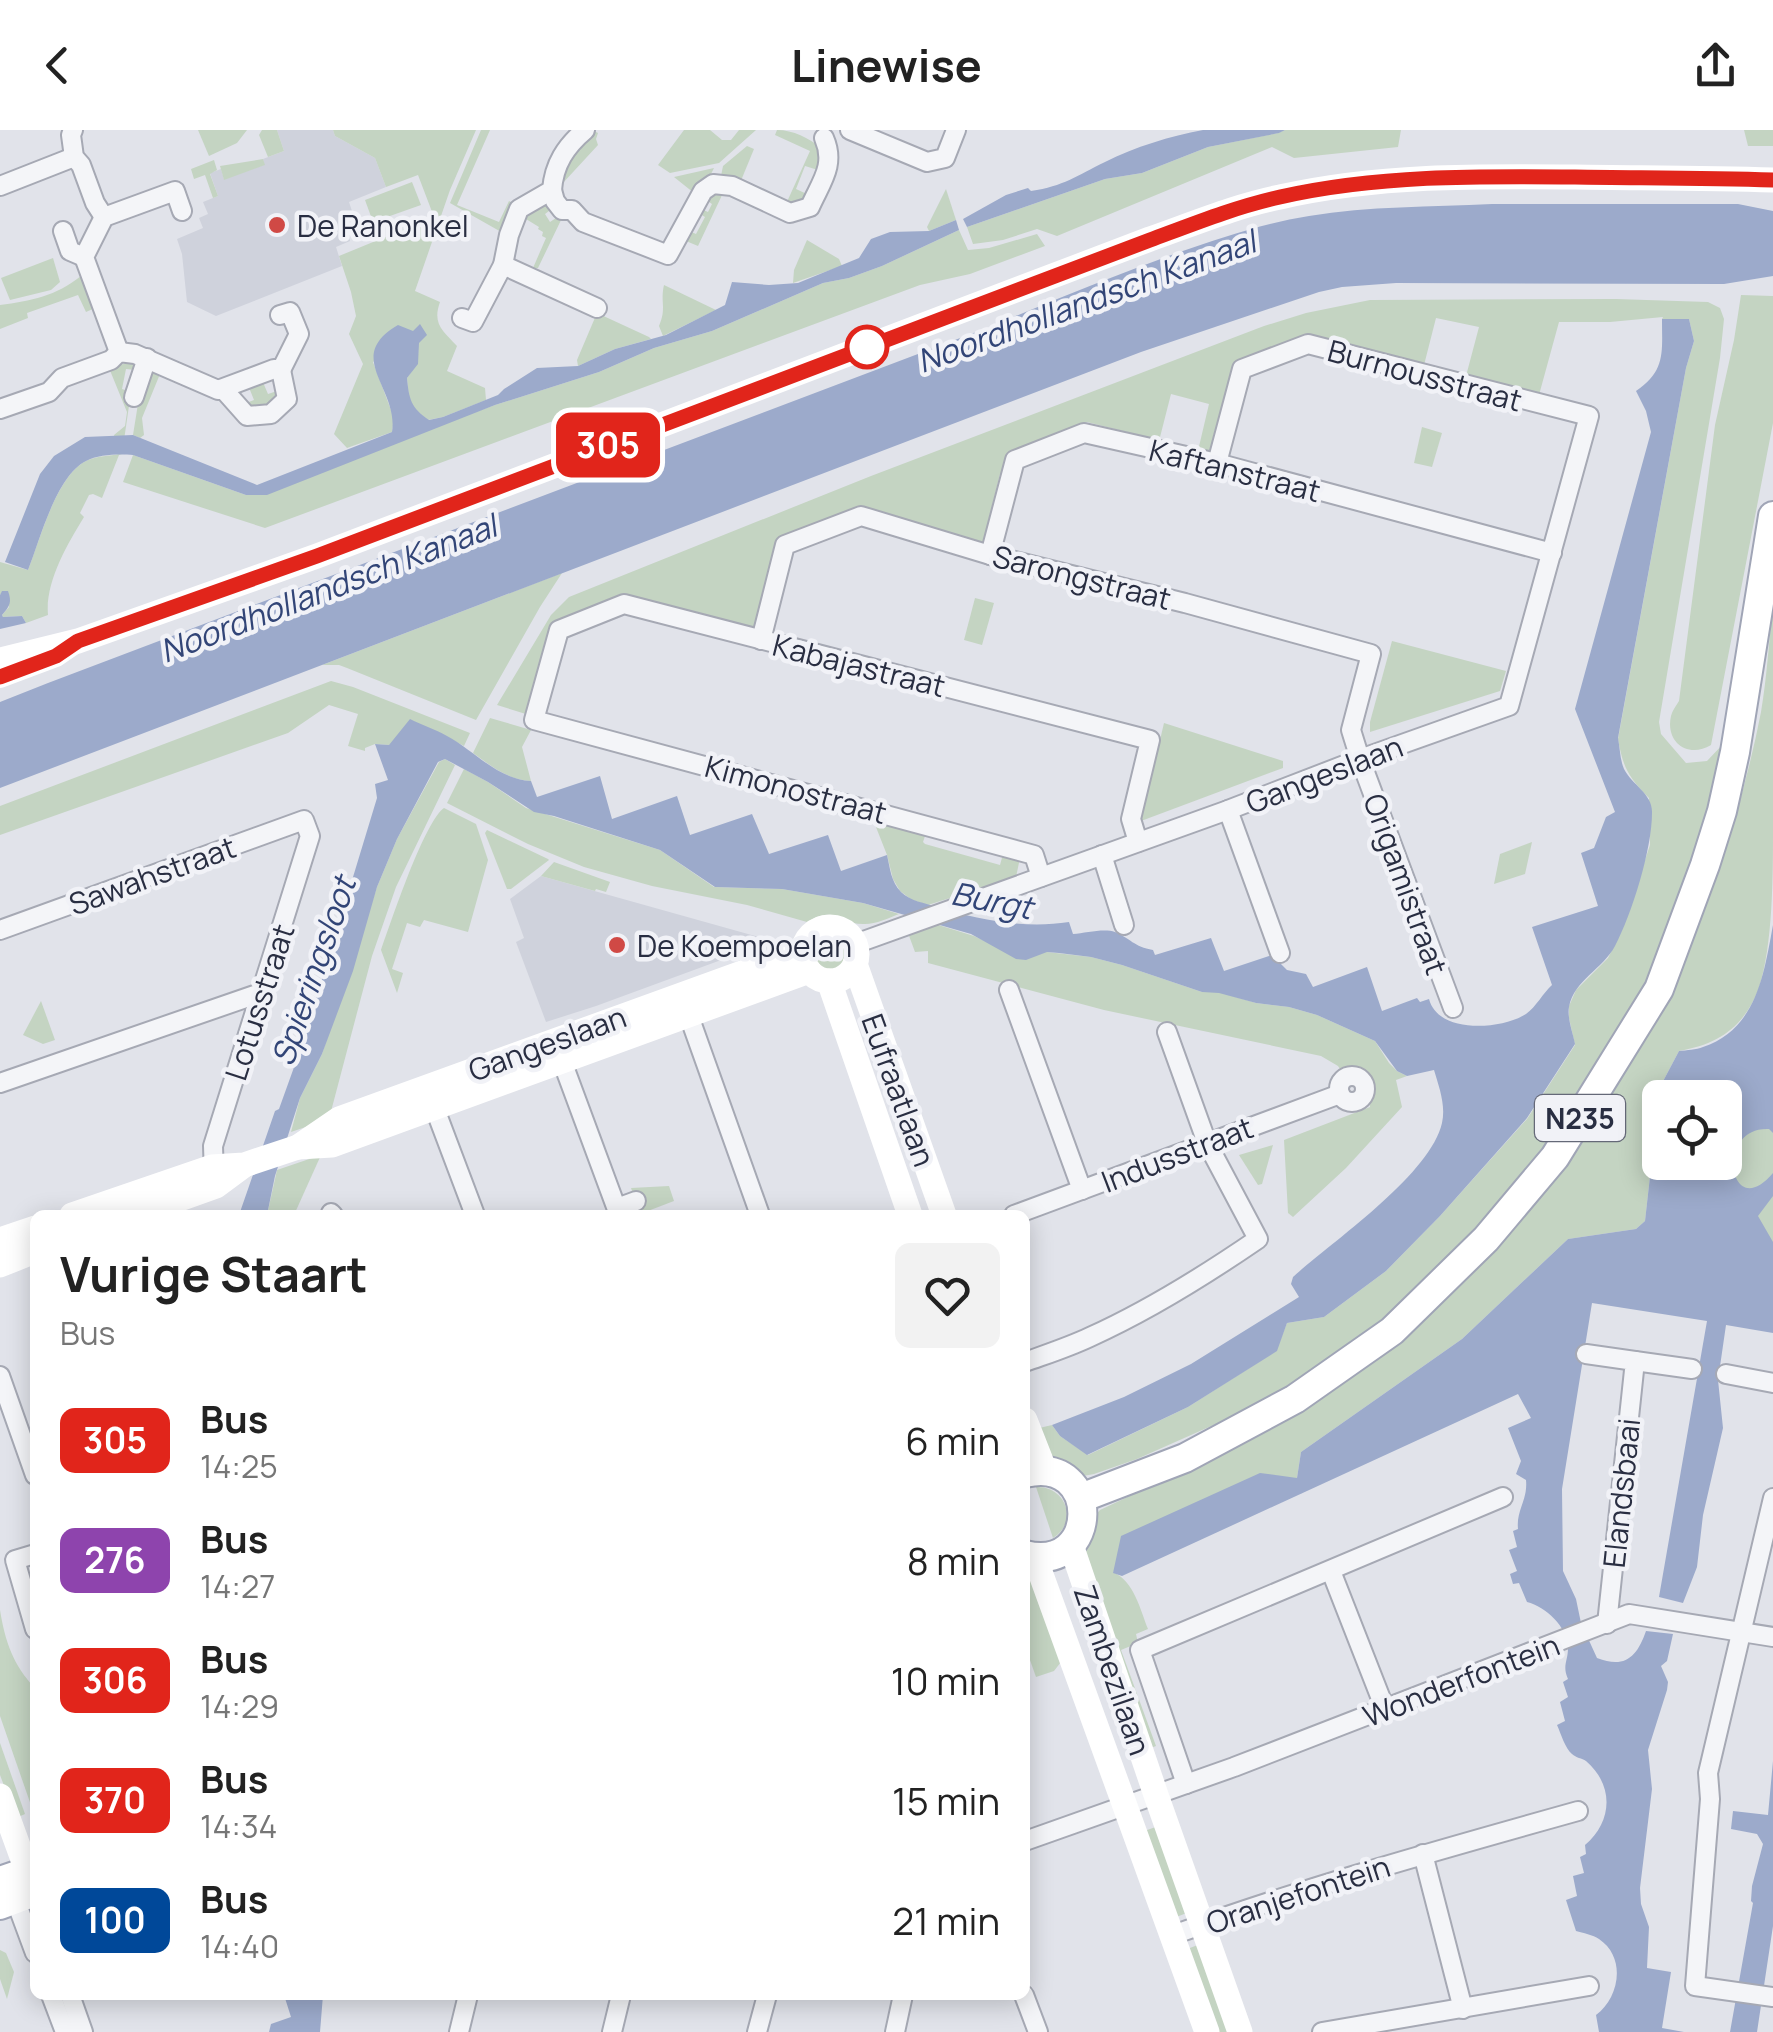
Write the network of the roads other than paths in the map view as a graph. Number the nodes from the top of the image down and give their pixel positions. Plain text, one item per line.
1 (73, 130) edge
2 (585, 130) edge
3 (850, 130) edge
4 (956, 130) edge
5 (821, 134) edge
6 (74, 156) junction
7 (1773, 180) edge
8 (0, 186) edge
9 (552, 190) junction
10 (182, 210) dead end
11 (104, 217) junction
12 (62, 231) dead end
13 (84, 257) junction
14 (502, 265) junction
15 (597, 308) dead end
16 (280, 315) dead end
17 (462, 318) dead end
18 (119, 352) junction
19 (146, 358) junction
20 (282, 370) junction
21 (223, 389) junction
22 (134, 397) dead end
23 (0, 408) edge
24 (1588, 416) joint
25 (1217, 463) junction
26 (1773, 516) edge
27 (1552, 553) junction
28 (990, 555) junction
29 (762, 640) junction
30 (1, 666) edge
31 (534, 720) joint
32 (1360, 760) junction
33 (1228, 810) junction
34 (304, 820) joint
35 (1138, 842) junction
36 (1102, 855) junction
37 (1041, 877) junction
38 (1124, 925) dead end
39 (0, 930) edge
40 (1280, 953) dead end
41 (855, 954) junction
42 (813, 968) junction
43 (1009, 990) dead end
44 (263, 992) junction
45 (685, 1005) junction
46 (1453, 1008) dead end
47 (1166, 1032) dead end
48 (562, 1061) junction
49 (0, 1082) edge
50 (1340, 1094) dead end
51 (432, 1098) junction
52 (1207, 1143) junction
53 (214, 1176) junction
54 (1082, 1190) junction
55 (636, 1201) dead end
56 (94, 1210) edge
57 (144, 1210) edge
58 (473, 1210) edge
59 (618, 1210) edge
60 (620, 1210) edge
61 (758, 1210) edge
62 (908, 1210) edge
63 (942, 1210) edge
64 (1028, 1210) edge
65 (30, 1230) edge
66 (0, 1240) edge
67 (30, 1254) edge
68 (0, 1264) edge
69 (1586, 1354) dead end
70 (1030, 1360) edge
71 (1636, 1361) junction
72 (1692, 1369) dead end
73 (1726, 1374) dead end
74 (0, 1376) edge
75 (1773, 1382) edge
76 (28, 1431) edge
77 (1030, 1446) edge
78 (1035, 1472) edge
79 (1504, 1496) dead end
80 (1080, 1498) junction
81 (1773, 1498) edge
82 (1072, 1545) junction
83 (30, 1556) edge
84 (1030, 1557) edge
85 (1331, 1571) junction
86 (30, 1612) edge
87 (1607, 1624) junction
88 (1742, 1632) junction
89 (1773, 1637) edge
90 (1385, 1709) junction
91 (1186, 1784) junction
92 (1156, 1795) junction
93 (0, 1796) edge
94 (1124, 1805) junction
95 (1578, 1812) dead end
96 (1030, 1838) edge
97 (1423, 1854) junction
98 (15, 1882) edge
99 (1202, 1925) junction
100 (30, 1935) edge
101 (1173, 1936) junction
102 (1589, 1986) dead end
103 (1772, 1997) edge
104 (53, 2000) edge
105 (72, 2000) edge
106 (467, 2000) edge
107 (620, 2000) edge
108 (766, 2000) edge
109 (902, 2000) edge
110 (1026, 2000) edge
111 (1463, 2009) junction
112 (65, 2032) edge
113 (83, 2032) edge
114 (459, 2032) edge
115 (612, 2032) edge
116 (758, 2032) edge
117 (894, 2032) edge
118 (1038, 2032) edge
119 (1208, 2032) edge
120 (1240, 2032) edge
121 (1322, 2032) edge

1 - 6 street
2 - 9 street
3 - 4 street
3 - 5 street
5 - 9 street
6 - 8 street
6 - 11 street
7 - 30 street
9 - 14 street
10 - 11 street
11 - 13 street
12 - 13 street
13 - 18 street
14 - 15 street
14 - 17 street
16 - 20 street
18 - 19 street
18 - 23 street
19 - 21 street
19 - 22 street
20 - 21 street
20 - 21 street
24 - 25 street, Burnousstraat
24 - 27 street, Gangeslaan
25 - 27 street, Kaftanstraat
25 - 28 street, Kaftanstraat
26 - 80 main road, N235
27 - 32 street, Gangeslaan
28 - 29 street, Sarongstraat
28 - 32 street, Sarongstraat
29 - 31 street, Kabajastraat
29 - 35 street, Kabajastraat
31 - 37 street, Kimonostraat
32 - 33 street, Gangeslaan
32 - 46 street, Origamistraat
33 - 35 street, Gangeslaan
33 - 40 street
34 - 39 street, Sawahstraat
34 - 44 street, Lotusstraat
35 - 36 street, Gangeslaan
36 - 37 street, Gangeslaan
36 - 38 street
37 - 41 street, Gangeslaan
41 - 42 street
41 - 42 street
41 - 63 street, Eufraatlaan
42 - 45 street, Gangeslaan
42 - 62 street, Eufraatlaan
43 - 54 street
44 - 49 street
44 - 53 street, Lotusstraat
45 - 48 street, Gangeslaan
45 - 51 street, Gangeslaan
45 - 61 street
47 - 52 street
48 - 51 street, Gangeslaan
48 - 59 street
50 - 52 street, Indusstraat
51 - 53 street, Gangeslaan
51 - 58 street
52 - 54 street, Indusstraat
52 - 70 street
53 - 56 street, Gangeslaan
53 - 57 street, Gangeslaan
54 - 64 street, Indusstraat
55 - 60 street
65 - 66 street
67 - 68 street
69 - 71 street
71 - 72 street
71 - 87 street, Elandsbaai
73 - 75 street
74 - 76 street
77 - 78 street
78 - 80 main road
79 - 85 street
80 - 82 main road
81 - 88 street
82 - 84 main road
82 - 92 street, Zambezilaan
83 - 86 street
84 - 94 street, Zambezilaan
85 - 90 street
85 - 91 street, Zambezilaan
87 - 88 street, Wonderfontein
87 - 90 street, Wonderfontein
88 - 89 street, Wonderfontein
88 - 103 street
90 - 91 street, Wonderfontein
91 - 92 street, Wonderfontein
92 - 94 street, Zambezilaan
92 - 99 street, Zambezilaan
93 - 98 street
94 - 96 street
94 - 101 street, Zambezilaan
95 - 97 street, Oranjefontein
97 - 99 street, Oranjefontein
97 - 111 street, Oranjefontein
98 - 100 street
99 - 101 street, Oranjefontein
99 - 120 street, Zambezilaan
101 - 119 street, Zambezilaan
102 - 111 street
104 - 112 street
105 - 113 street
106 - 114 street
107 - 115 street
108 - 116 street
109 - 117 street
110 - 118 street
111 - 121 street

